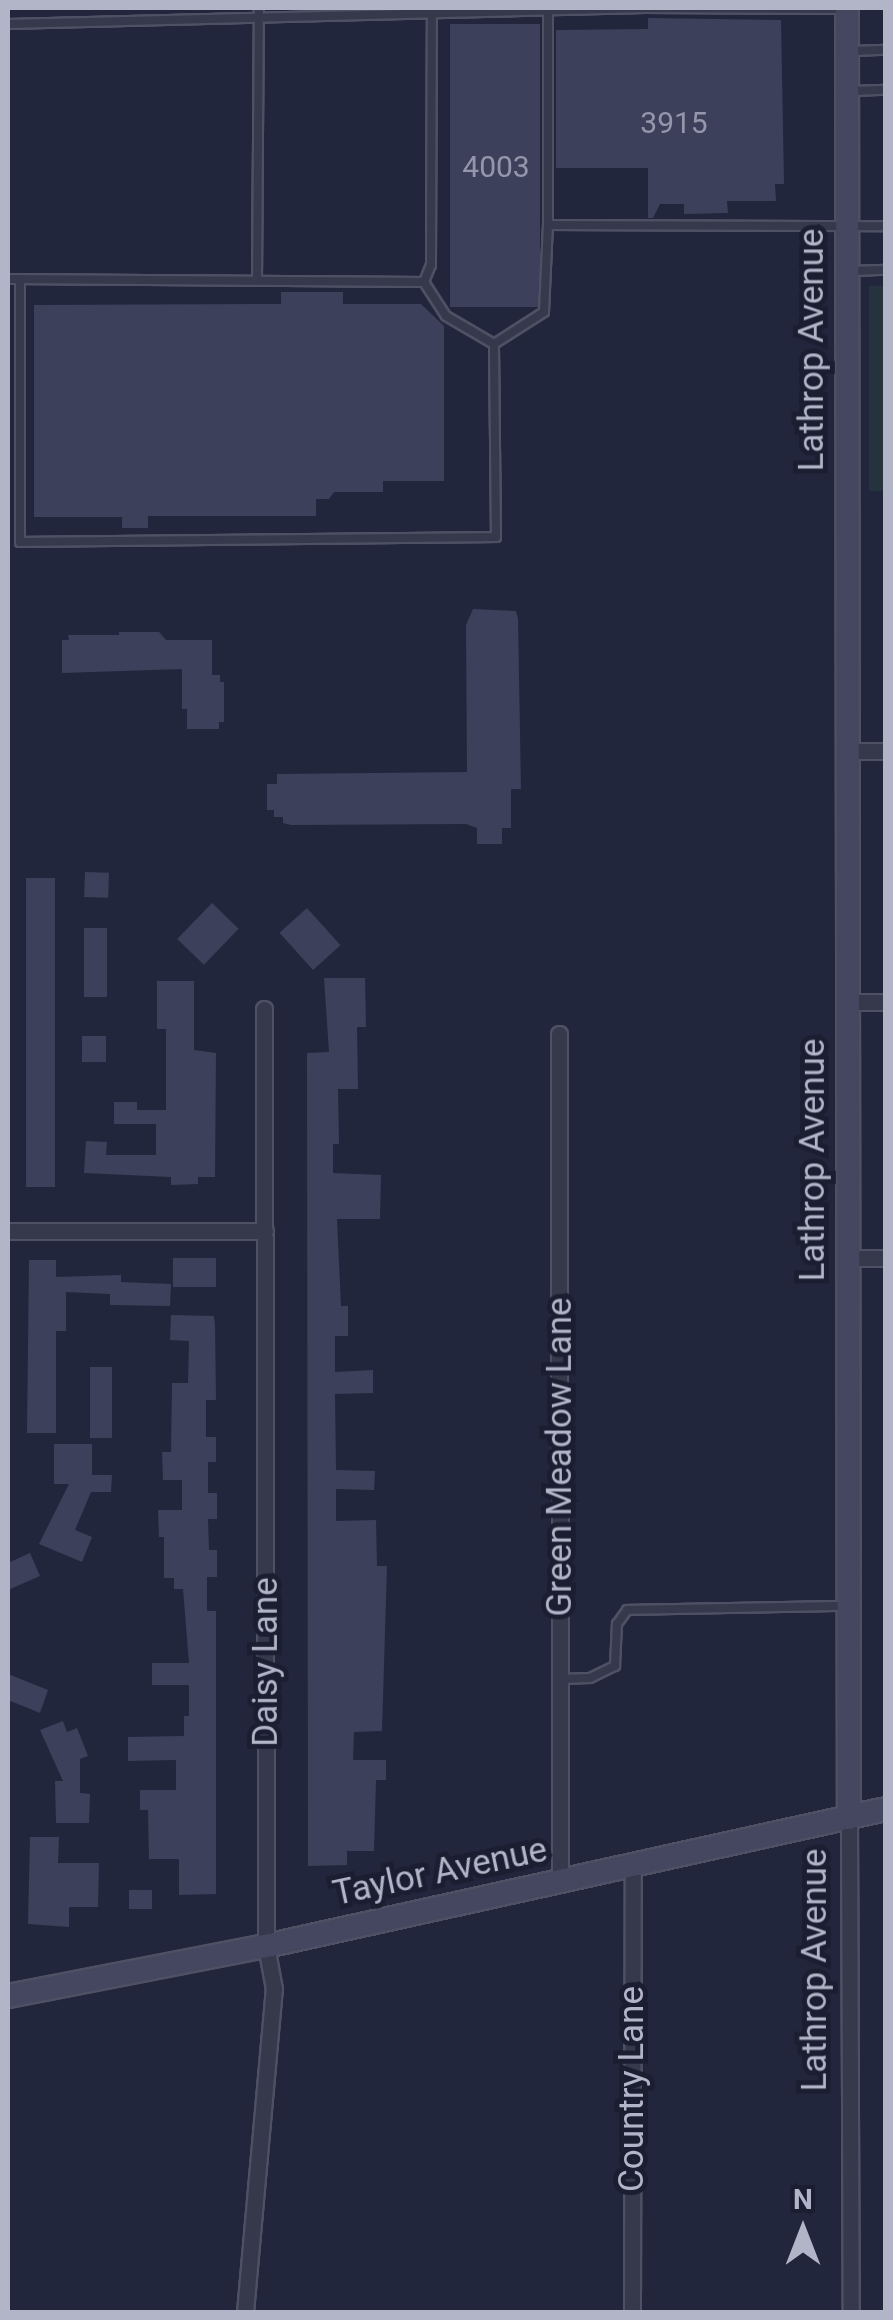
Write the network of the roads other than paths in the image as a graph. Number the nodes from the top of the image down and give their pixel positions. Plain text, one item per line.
1 (259, 8) edge
2 (847, 8) edge
3 (526, 10) edge
4 (548, 12) junction
5 (432, 13) junction
6 (258, 20) junction
7 (8, 24) edge
8 (886, 50) edge
9 (847, 52) junction
10 (886, 90) edge
11 (847, 92) junction
12 (548, 226) junction
13 (847, 226) junction
14 (886, 226) edge
15 (886, 270) edge
16 (847, 271) junction
17 (8, 279) edge
18 (20, 279) junction
19 (257, 280) junction
20 (424, 282) junction
21 (494, 344) junction
22 (848, 751) junction
23 (886, 751) edge
24 (848, 1002) junction
25 (886, 1002) edge
26 (264, 1009) dead end
27 (559, 1034) dead end
28 (8, 1231) edge
29 (265, 1231) junction
30 (849, 1258) junction
31 (886, 1258) edge
32 (849, 1606) junction
33 (560, 1678) junction
34 (886, 1810) edge
35 (849, 1818) junction
36 (633, 1866) junction
37 (560, 1881) junction
38 (266, 1946) junction
39 (8, 1996) edge
40 (245, 2312) edge
41 (632, 2312) edge
42 (850, 2312) edge

1 - 6 lane
2 - 4 lane
2 - 9 street, Lathrop Avenue
3 - 4 lane
3 - 5 lane
4 - 12 lane
5 - 6 lane
5 - 20 lane
6 - 7 lane
6 - 19 lane
8 - 9 lane
9 - 11 street, Lathrop Avenue
10 - 11 lane
11 - 13 street, Lathrop Avenue
12 - 13 lane
12 - 21 lane
13 - 14 lane
13 - 16 street, Lathrop Avenue
15 - 16 lane
16 - 22 street, Lathrop Avenue
17 - 18 lane
18 - 19 lane
18 - 21 lane
19 - 20 lane
20 - 21 lane
22 - 23 street
22 - 24 street, Lathrop Avenue
24 - 25 street
24 - 30 street, Lathrop Avenue
26 - 29 street, Daisy Lane
27 - 33 street, Green Meadow Lane
28 - 29 street
29 - 38 street, Daisy Lane
30 - 31 street
30 - 32 street, Lathrop Avenue
32 - 33 lane
32 - 35 street, Lathrop Avenue
33 - 37 street, Green Meadow Lane
34 - 35 street, Taylor Avenue
35 - 36 street, Taylor Avenue
35 - 42 street, Lathrop Avenue
36 - 37 street, Taylor Avenue
36 - 41 street, Country Lane
37 - 38 street, Taylor Avenue
38 - 39 street, Taylor Avenue
38 - 40 street, Daisy Lane

